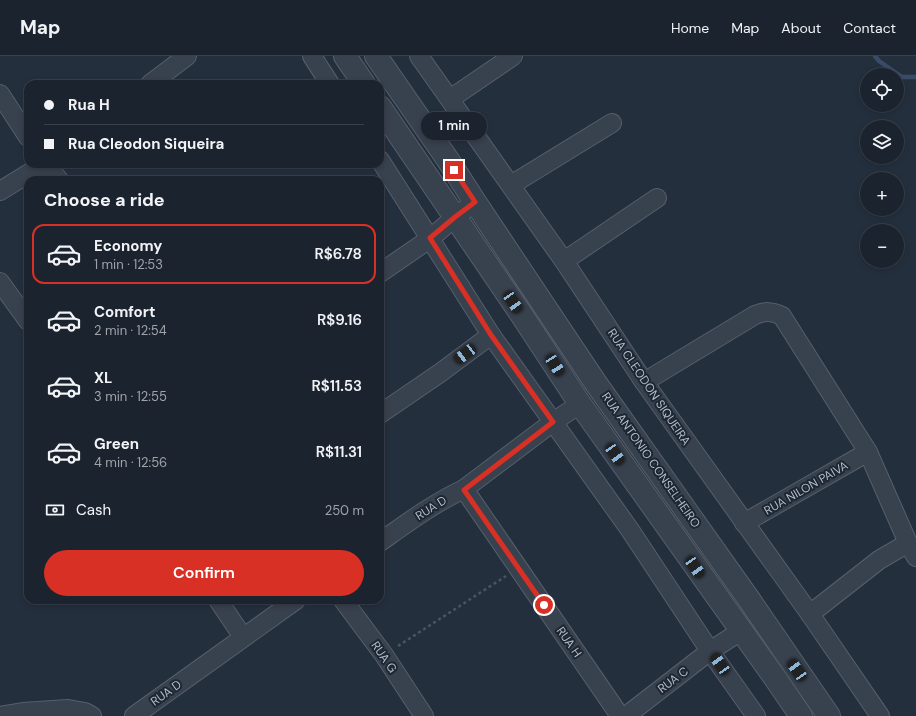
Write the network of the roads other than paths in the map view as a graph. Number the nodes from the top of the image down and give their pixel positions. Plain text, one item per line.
1 (187, 56) edge
2 (312, 56) edge
3 (345, 56) edge
4 (376, 56) edge
5 (419, 56) edge
6 (513, 56) edge
7 (155, 80) edge
8 (327, 80) edge
9 (361, 80) edge
10 (0, 94) edge
11 (450, 100) junction
12 (384, 113) edge
13 (612, 123) dead end
14 (24, 130) edge
15 (384, 166) edge
16 (38, 168) edge
17 (48, 168) edge
18 (25, 176) edge
19 (56, 176) edge
20 (24, 177) edge
21 (511, 185) junction
22 (0, 191) edge
23 (657, 198) dead end
24 (475, 202) junction
25 (455, 217) junction
26 (430, 238) junction
27 (564, 261) junction
28 (384, 270) edge
29 (0, 282) edge
30 (24, 315) edge
31 (491, 335) junction
32 (644, 382) junction
33 (580, 404) junction
34 (384, 411) edge
35 (553, 422) junction
36 (868, 452) junction
37 (464, 490) junction
38 (744, 524) junction
39 (384, 539) edge
40 (912, 550) edge
41 (221, 604) edge
42 (290, 604) edge
43 (346, 604) edge
44 (810, 614) junction
45 (741, 631) junction
46 (243, 637) junction
47 (710, 652) junction
48 (24, 714) edge
49 (0, 716) edge
50 (92, 716) edge
51 (134, 716) edge
52 (424, 716) edge
53 (620, 716) edge
54 (626, 716) edge
55 (756, 716) edge
56 (801, 716) edge
57 (829, 716) edge
58 (880, 716) edge

1 - 7 street
2 - 8 street
3 - 9 street
4 - 24 street
5 - 11 street, RUA CLEODON SIQUEIRA
6 - 11 street
10 - 14 street
11 - 21 street, RUA CLEODON SIQUEIRA
12 - 25 street
13 - 21 street
15 - 26 street
16 - 18 street
17 - 19 street
20 - 22 street
21 - 27 street, RUA CLEODON SIQUEIRA
23 - 27 street
24 - 25 street
24 - 57 street, RUA ANTONIO CONSELHEIRO
25 - 26 street
25 - 33 street, RUA ANTONIO CONSELHEIRO
26 - 28 street
26 - 31 street
27 - 32 street, RUA CLEODON SIQUEIRA
29 - 30 street
31 - 34 street
31 - 35 street
32 - 36 street
32 - 38 street, RUA CLEODON SIQUEIRA
33 - 35 street, RUA D
33 - 45 street, RUA ANTONIO CONSELHEIRO
35 - 37 street, RUA D
35 - 47 street
36 - 38 street, RUA NILON PAIVA
36 - 40 street
37 - 39 street, RUA D
37 - 53 street, RUA H
38 - 44 street, RUA CLEODON SIQUEIRA
40 - 44 street
41 - 46 street
42 - 46 street, RUA D
43 - 52 street, RUA G
44 - 58 street, RUA CLEODON SIQUEIRA
45 - 47 street, RUA C
45 - 56 street, RUA ANTONIO CONSELHEIRO
46 - 51 street, RUA D
47 - 54 street, RUA C
47 - 55 street
48 - 49 street
48 - 50 street

